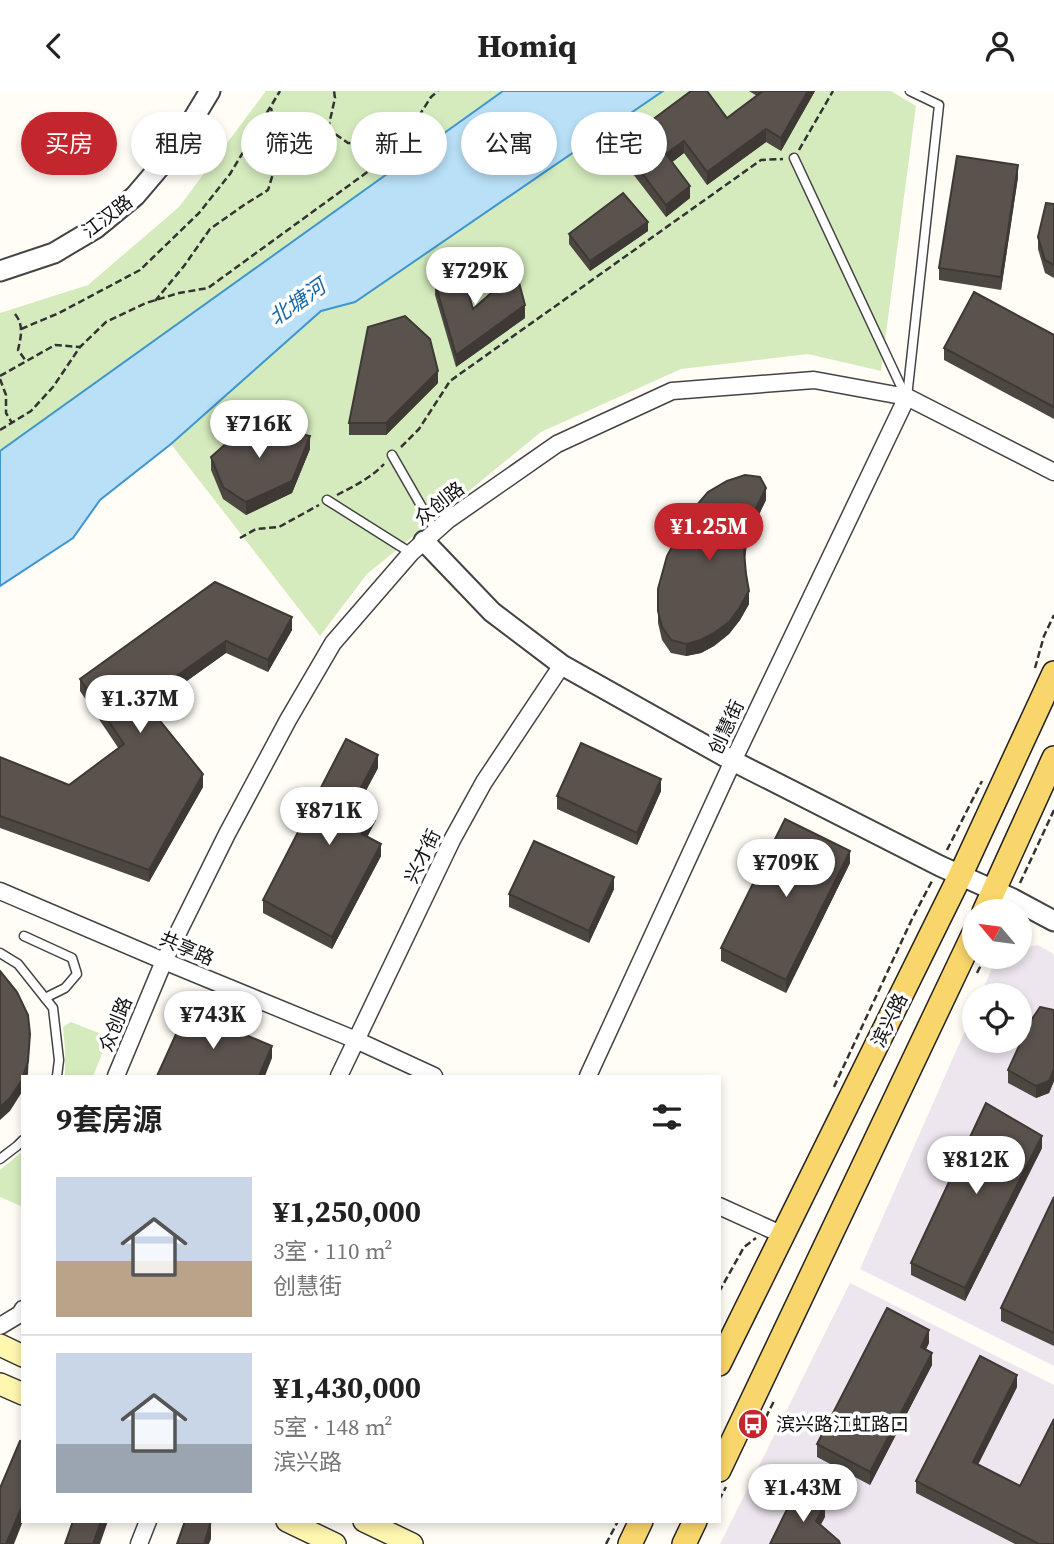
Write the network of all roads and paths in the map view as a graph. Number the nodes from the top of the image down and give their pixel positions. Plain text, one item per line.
1 (210, 91) edge
2 (280, 91) edge
3 (334, 91) edge
4 (438, 91) edge
5 (833, 91) edge
6 (910, 91) edge
7 (271, 107) junction
8 (272, 112) edge
9 (332, 112) edge
10 (421, 112) edge
11 (794, 158) junction
12 (272, 175) edge
13 (363, 175) edge
14 (0, 271) edge
15 (155, 300) junction
16 (15, 314) dead end
17 (21, 329) junction
18 (80, 347) junction
19 (26, 361) junction
20 (0, 378) edge
21 (906, 397) junction
22 (12, 423) junction
23 (0, 430) edge
24 (392, 455) junction
25 (1054, 472) edge
26 (327, 500) junction
27 (240, 538) dead end
28 (423, 541) junction
29 (1054, 615) edge
30 (562, 665) junction
31 (1044, 673) edge
32 (1054, 758) edge
33 (733, 761) junction
34 (982, 782) dead end
35 (1054, 810) edge
36 (950, 871) junction
37 (0, 891) edge
38 (1004, 895) junction
39 (999, 899) edge
40 (1054, 921) edge
41 (24, 936) dead end
42 (0, 953) edge
43 (962, 958) edge
44 (164, 961) junction
45 (44, 997) junction
46 (356, 1040) junction
47 (57, 1075) edge
48 (117, 1075) edge
49 (340, 1075) edge
50 (432, 1075) edge
51 (588, 1075) edge
52 (831, 1092) dead end
53 (21, 1142) edge
54 (0, 1159) edge
55 (721, 1207) edge
56 (776, 1232) junction
57 (721, 1287) edge
58 (21, 1316) edge
59 (0, 1326) edge
60 (0, 1345) edge
61 (21, 1355) edge
62 (721, 1359) edge
63 (0, 1384) edge
64 (21, 1394) edge
65 (721, 1465) edge
66 (147, 1523) edge
67 (291, 1523) edge
68 (368, 1523) edge
69 (617, 1523) edge
70 (641, 1523) edge
71 (694, 1523) edge
72 (139, 1544) edge
73 (335, 1544) edge
74 (412, 1544) edge
75 (606, 1544) edge
76 (630, 1544) edge
77 (684, 1544) edge

1 - 14 street, 江汉路
2 - 7 path
3 - 9 path
4 - 10 path
5 - 11 path
6 - 21 lane
7 - 8 path
7 - 17 path
11 - 21 lane
11 - 24 path
12 - 15 path
13 - 15 path
15 - 18 path
16 - 17 path
17 - 19 path
18 - 19 path
18 - 22 path
19 - 20 path
20 - 22 path
21 - 25 street, 众创路
21 - 28 street, 众创路
21 - 33 street, 创慧街
22 - 23 path
24 - 26 path
24 - 28 lane
26 - 27 path
26 - 28 lane
28 - 30 street
28 - 44 street, 众创路
29 - 31 path
30 - 33 street
30 - 46 street, 兴才街
31 - 36 main road, 滨兴路
32 - 38 main road
33 - 36 street
33 - 51 street, 创慧街
34 - 36 path
35 - 38 path
36 - 38 street
36 - 52 path
36 - 56 main road, 滨兴路
37 - 44 street, 共享路
38 - 39 main road
38 - 40 street
41 - 45 lane
42 - 45 lane
43 - 65 main road, 滨兴路
44 - 46 street, 共享路
44 - 48 street, 众创路
45 - 47 lane
46 - 49 street, 兴才街
46 - 50 street, 共享路
53 - 54 lane
55 - 56 street
56 - 57 path
56 - 62 main road, 滨兴路
58 - 59 street
60 - 61 main road
63 - 64 main road
66 - 72 street
67 - 73 main road
68 - 74 main road
69 - 75 path
70 - 76 main road
71 - 77 main road

